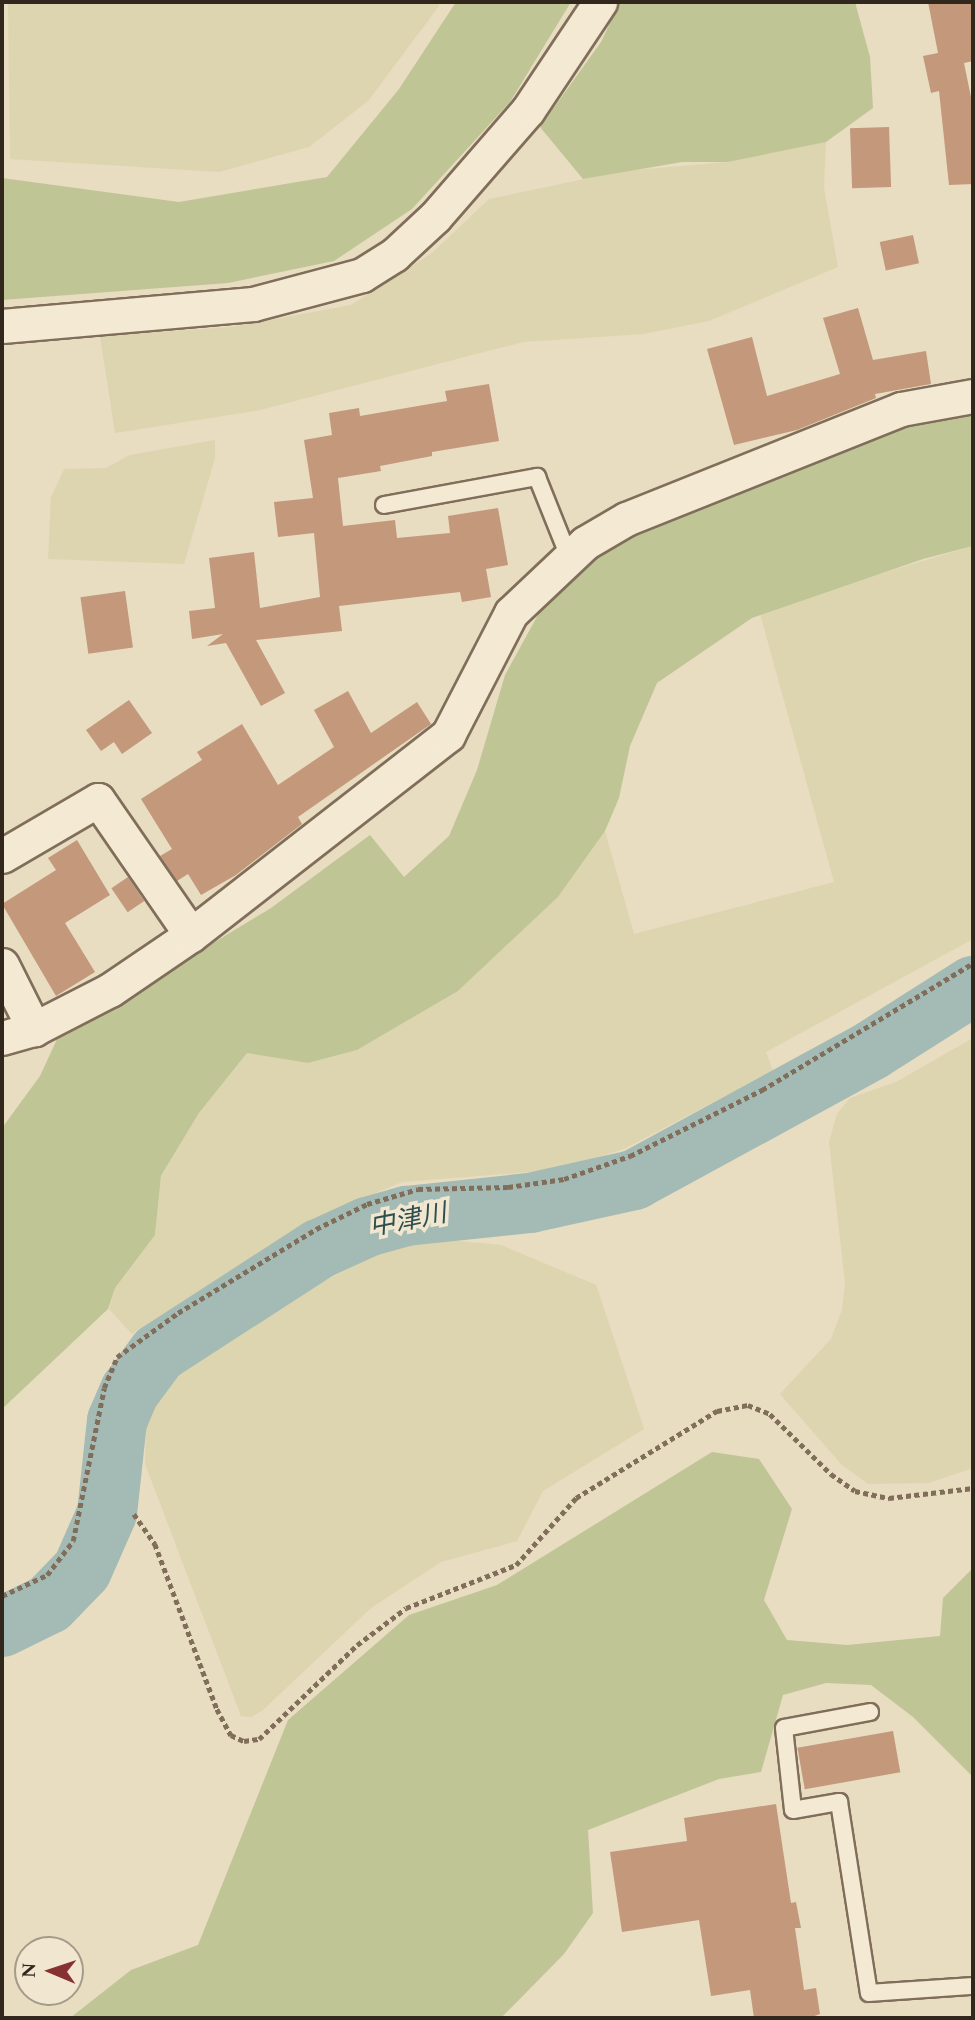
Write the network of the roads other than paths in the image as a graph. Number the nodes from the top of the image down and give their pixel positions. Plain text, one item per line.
1 (600, 2) edge
2 (2, 326) edge
3 (973, 397) edge
4 (384, 505) dead end
5 (569, 557) junction
6 (2, 856) edge
7 (191, 935) junction
8 (2, 965) edge
9 (34, 1029) junction
10 (2, 1038) edge
11 (870, 1712) dead end
12 (973, 1986) edge

1 - 2 street
3 - 5 street
4 - 5 lane
5 - 7 street
6 - 7 street
7 - 9 street
8 - 9 street
9 - 10 street
11 - 12 lane

